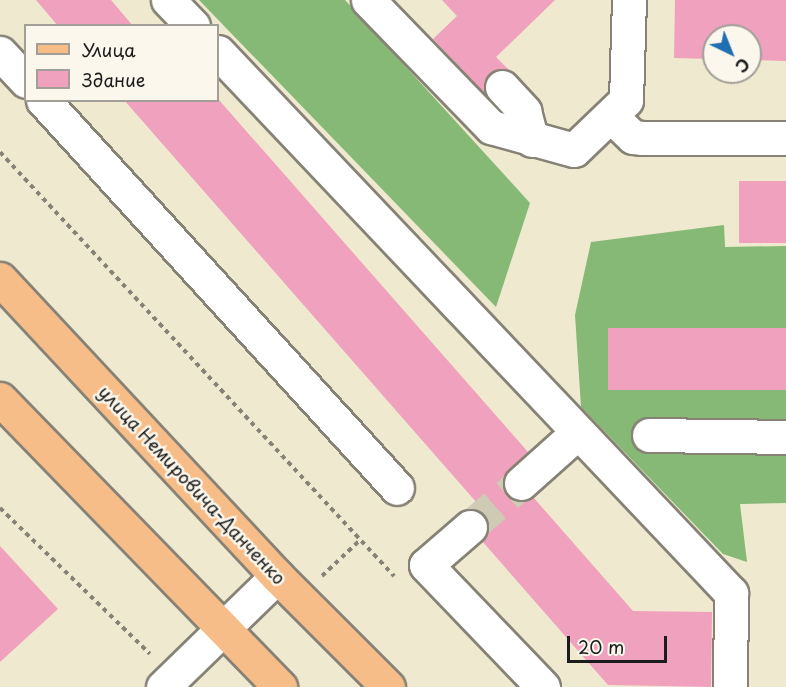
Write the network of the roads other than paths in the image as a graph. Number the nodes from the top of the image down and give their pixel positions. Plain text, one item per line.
1 (168, 0) edge
2 (368, 0) edge
3 (629, 0) edge
4 (191, 24) edge
5 (0, 53) edge
6 (219, 53) edge
7 (24, 79) edge
8 (502, 87) dead end
9 (46, 102) edge
10 (611, 116) junction
11 (786, 138) edge
12 (532, 140) junction
13 (0, 279) edge
14 (0, 399) edge
15 (579, 432) junction
16 (649, 435) dead end
17 (786, 437) edge
18 (521, 483) tunnel mouth
19 (397, 488) dead end
20 (470, 527) tunnel mouth
21 (277, 576) junction
22 (222, 629) junction
23 (163, 687) edge
24 (280, 687) edge
25 (388, 687) edge
26 (543, 687) edge
27 (730, 687) edge

1 - 4 lane
2 - 12 lane
3 - 10 lane
5 - 7 lane
6 - 15 lane
8 - 12 lane
9 - 19 lane
10 - 11 lane
10 - 12 lane
13 - 21 main road, улица Немировича-Данченко
14 - 22 main road
15 - 18 lane
15 - 27 lane
16 - 17 lane
20 - 26 lane
21 - 22 lane
21 - 25 main road, улица Немировича-Данченко
22 - 23 lane
22 - 24 main road

